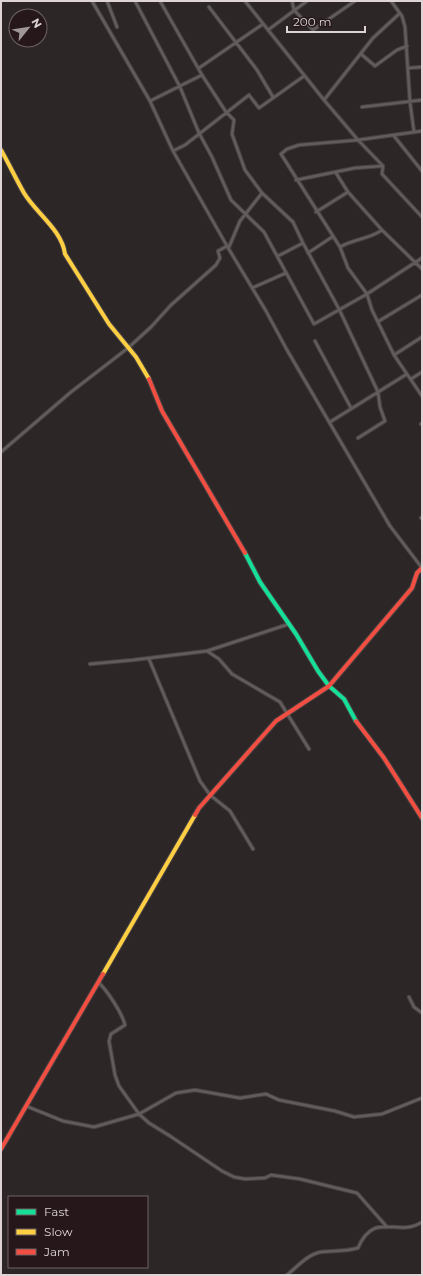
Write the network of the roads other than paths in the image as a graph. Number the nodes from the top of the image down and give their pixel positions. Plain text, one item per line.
1 (92, 1) edge
2 (107, 1) edge
3 (135, 1) edge
4 (160, 1) edge
5 (245, 1) edge
6 (292, 1) edge
7 (306, 1) edge
8 (355, 1) edge
9 (391, 1) edge
10 (209, 7) dead end
11 (294, 10) junction
12 (400, 14) junction
13 (263, 24) junction
14 (116, 27) dead end
15 (268, 30) junction
16 (235, 42) junction
17 (407, 46) junction
18 (361, 54) junction
19 (422, 67) edge
20 (199, 68) junction
21 (408, 68) junction
22 (202, 75) junction
23 (304, 76) junction
24 (180, 87) junction
25 (273, 97) junction
26 (324, 100) junction
27 (422, 100) edge
28 (150, 101) junction
29 (410, 102) junction
30 (362, 107) dead end
31 (226, 112) junction
32 (422, 131) edge
33 (414, 132) junction
34 (199, 133) junction
35 (394, 136) junction
36 (358, 140) junction
37 (1, 150) edge
38 (173, 151) junction
39 (383, 166) junction
40 (422, 171) edge
41 (336, 173) junction
42 (296, 180) junction
43 (348, 192) junction
44 (262, 193) junction
45 (316, 212) junction
46 (246, 214) junction
47 (422, 217) edge
48 (382, 230) junction
49 (332, 238) junction
50 (303, 243) junction
51 (228, 247) junction
52 (340, 247) junction
53 (308, 252) junction
54 (278, 256) junction
55 (422, 258) edge
56 (416, 262) junction
57 (422, 269) edge
58 (286, 273) junction
59 (252, 288) junction
60 (367, 294) junction
61 (422, 294) edge
62 (339, 309) junction
63 (379, 321) junction
64 (422, 337) edge
65 (315, 341) dead end
66 (128, 348) junction
67 (394, 355) junction
68 (422, 372) edge
69 (407, 374) junction
70 (411, 379) junction
71 (378, 392) junction
72 (422, 396) edge
73 (351, 408) junction
74 (330, 422) junction
75 (358, 438) dead end
76 (1, 452) edge
77 (422, 568) edge
78 (289, 624) junction
79 (207, 651) junction
80 (148, 659) junction
81 (90, 664) dead end
82 (329, 686) junction
83 (288, 714) junction
84 (310, 749) dead end
85 (210, 795) junction
86 (422, 818) edge
87 (253, 849) dead end
88 (98, 982) junction
89 (409, 997) dead end
90 (422, 1013) edge
91 (422, 1098) edge
92 (26, 1106) junction
93 (139, 1114) junction
94 (1, 1149) edge
95 (422, 1222) edge
96 (387, 1227) junction
97 (287, 1275) edge

1 - 28 street
2 - 14 street
3 - 24 street
4 - 20 street
5 - 13 street
6 - 11 street
7 - 11 street
8 - 11 street
9 - 12 street
10 - 16 street
11 - 15 street
12 - 17 street
12 - 18 street
13 - 15 street
13 - 16 street
15 - 23 street
16 - 20 street
16 - 25 street
17 - 18 street
17 - 21 street
18 - 26 street
19 - 21 street
20 - 22 street
21 - 29 street
22 - 24 street
22 - 31 street
23 - 25 street
23 - 26 street
24 - 28 street
24 - 34 street
25 - 31 street
26 - 36 street
27 - 29 street
28 - 38 street
29 - 30 street
29 - 33 street
31 - 34 street
31 - 44 street
32 - 33 street
33 - 35 street
34 - 38 street
34 - 46 street
35 - 36 street
35 - 40 street
36 - 39 street
36 - 42 street
37 - 66 street
38 - 51 street
39 - 41 street
39 - 47 street
41 - 42 street
41 - 43 street
42 - 45 street
43 - 45 street
43 - 48 street
44 - 46 street
44 - 50 street
45 - 49 street
46 - 51 street
46 - 54 street
48 - 52 street
48 - 56 street
49 - 52 street
49 - 53 street
50 - 53 street
50 - 54 street
51 - 59 street
51 - 66 street
52 - 60 street
53 - 62 street
54 - 58 street
55 - 56 street
56 - 57 street
56 - 60 street
58 - 59 street
58 - 62 street
59 - 74 street
60 - 62 street
60 - 63 street
61 - 63 street
62 - 71 street
63 - 67 street
64 - 67 street
65 - 73 street
66 - 76 street
66 - 78 street
67 - 69 street
68 - 70 street
69 - 70 street
69 - 71 street
70 - 72 street
71 - 73 street
71 - 75 street
73 - 74 street
74 - 77 street
77 - 82 street
78 - 79 street
78 - 82 street
79 - 80 street
79 - 83 street
80 - 81 street
80 - 85 street
82 - 83 street
82 - 86 street
83 - 84 street
83 - 85 street
85 - 87 street
85 - 88 street
88 - 92 street
88 - 93 street
89 - 90 street
91 - 93 street
92 - 93 street
92 - 94 street
93 - 96 street
95 - 96 street
96 - 97 street

